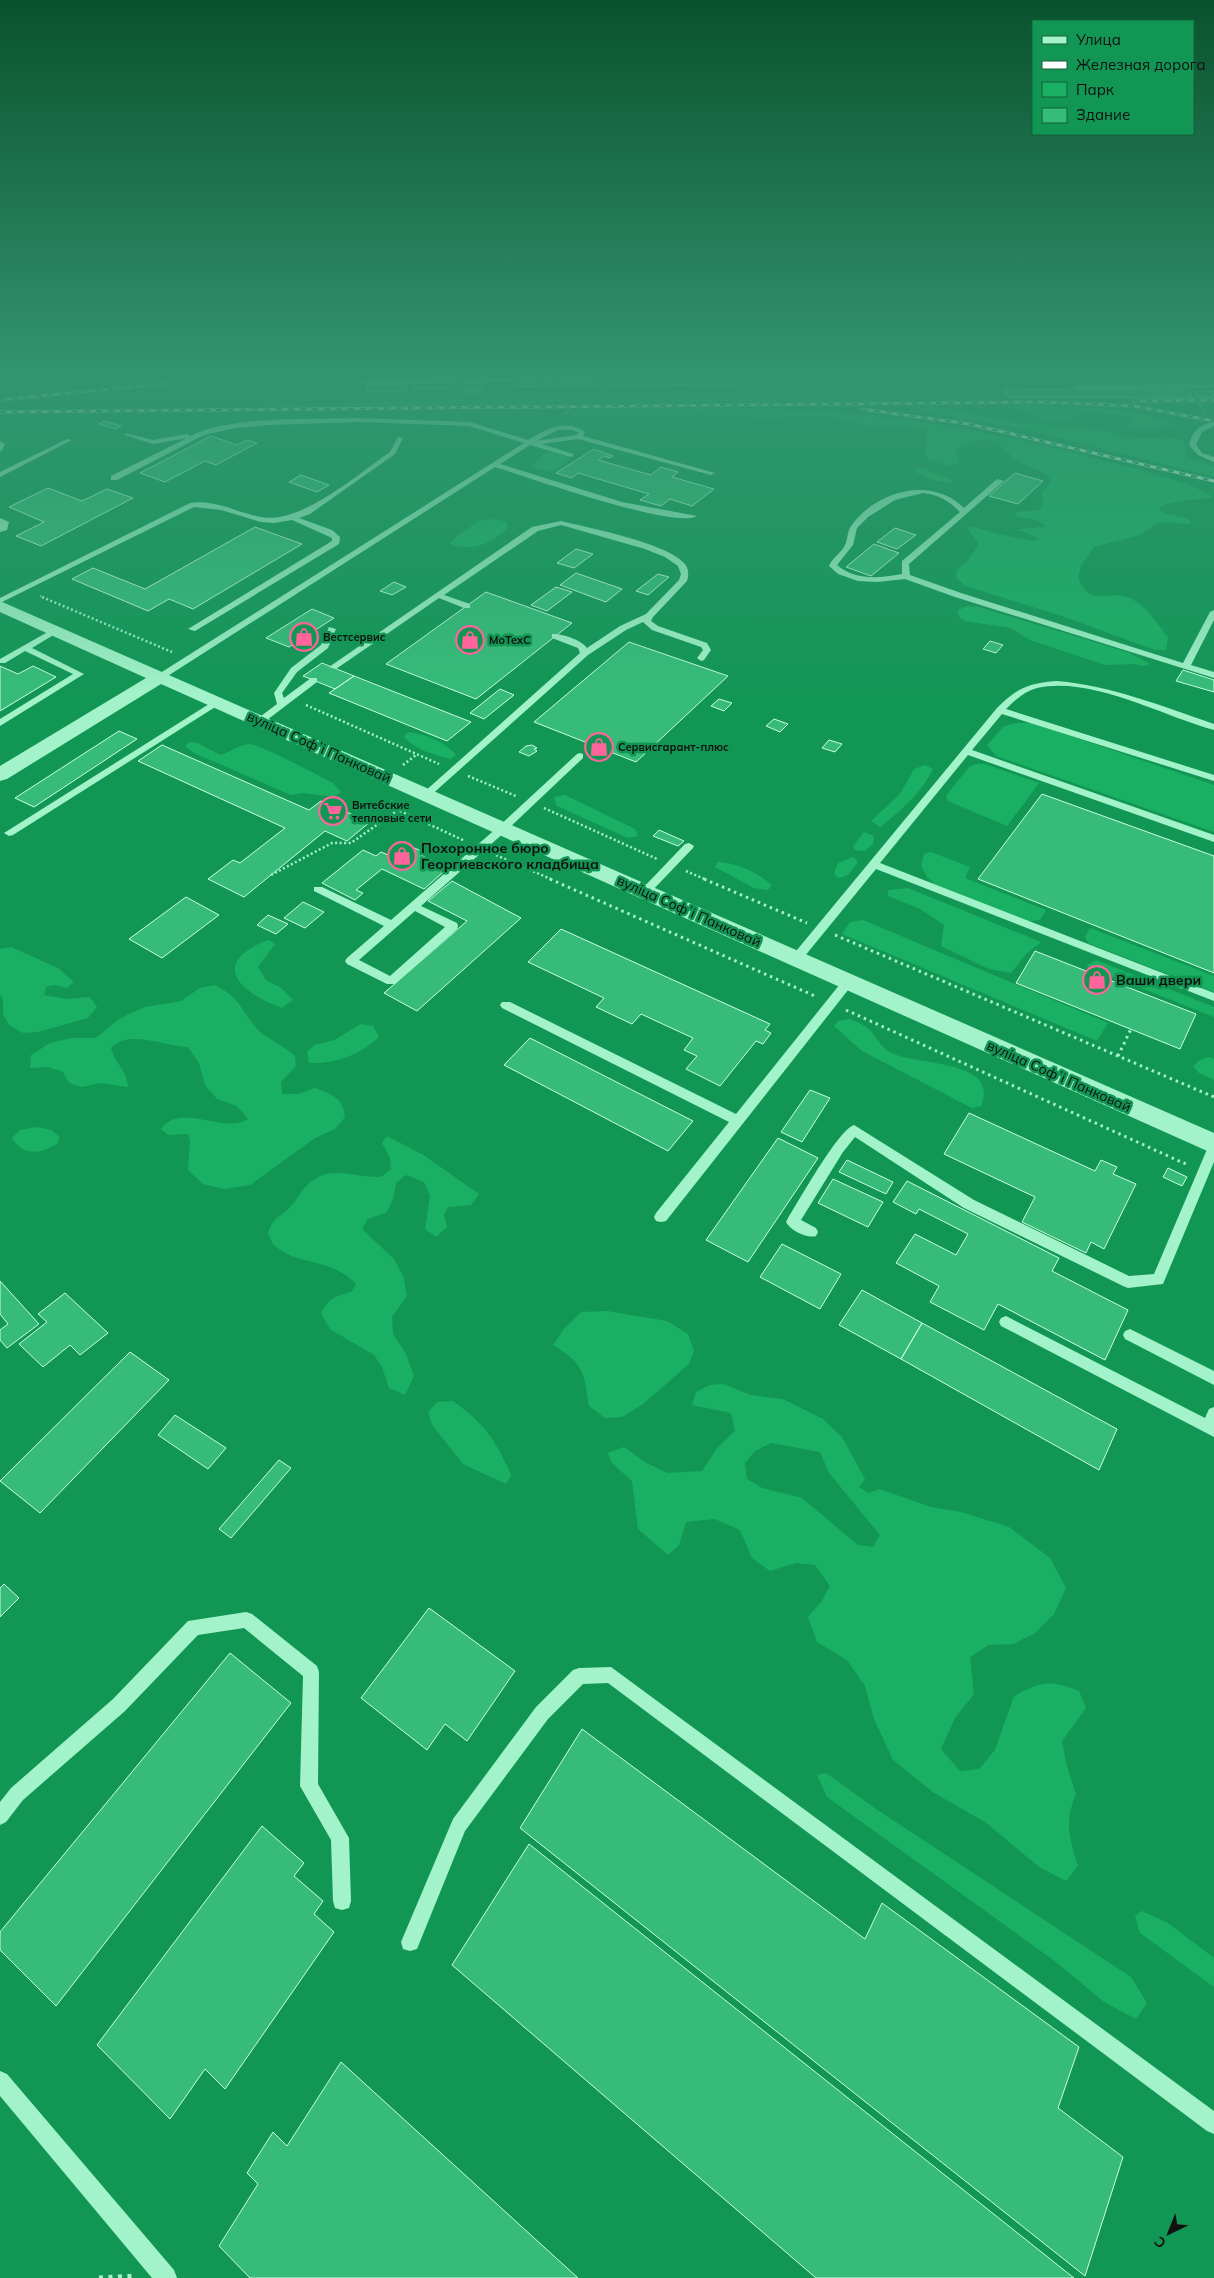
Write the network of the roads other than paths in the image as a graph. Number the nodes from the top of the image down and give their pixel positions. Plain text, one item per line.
1 (350, 482) edge
2 (469, 482) edge
3 (553, 482) edge
4 (998, 482) edge
5 (964, 512) junction
6 (693, 516) dead end
7 (293, 518) junction
8 (0, 520) edge
9 (0, 530) edge
10 (906, 576) junction
11 (438, 595) junction
12 (0, 601) edge
13 (0, 606) edge
14 (467, 606) dead end
15 (1214, 612) edge
16 (649, 616) junction
17 (332, 629) dead end
18 (192, 630) dead end
19 (56, 631) junction
20 (555, 636) dead end
21 (25, 648) junction
22 (585, 653) junction
23 (701, 658) dead end
24 (2, 661) dead end
25 (1186, 666) junction
26 (333, 667) dead end
27 (1214, 675) edge
28 (160, 677) junction
29 (314, 680) dead end
30 (217, 702) junction
31 (282, 705) junction
32 (1000, 710) junction
33 (260, 720) junction
34 (0, 723) edge
35 (1214, 727) edge
36 (966, 751) junction
37 (580, 756) dead end
38 (0, 775) edge
39 (1214, 778) edge
40 (426, 795) junction
41 (502, 829) junction
42 (9, 833) dead end
43 (1214, 839) edge
44 (689, 846) dead end
45 (874, 864) junction
46 (318, 889) dead end
47 (645, 892) junction
48 (413, 906) junction
49 (392, 925) junction
50 (796, 958) junction
51 (848, 982) junction
52 (1214, 998) edge
53 (506, 1005) dead end
54 (738, 1121) junction
55 (1214, 1146) edge
56 (661, 1216) dead end
57 (811, 1232) dead end
58 (1006, 1322) dead end
59 (1130, 1335) dead end
60 (1214, 1378) edge
61 (1212, 1424) edge
62 (0, 1816) edge
63 (342, 1901) dead end
64 (410, 1942) dead end
65 (0, 2080) edge
66 (1214, 2124) edge
67 (164, 2276) edge

1 - 7 lane
2 - 28 lane
3 - 6 lane
4 - 5 lane
5 - 10 lane
5 - 10 lane
7 - 12 lane
7 - 18 lane
8 - 9 lane
10 - 25 lane
11 - 14 lane
11 - 16 lane
11 - 26 lane
13 - 19 street, вуліца Софʼі Панковай
15 - 25 lane
16 - 22 lane
16 - 23 lane
17 - 31 lane
19 - 21 lane
19 - 28 street, вуліца Софʼі Панковай
20 - 22 lane
21 - 24 lane
21 - 34 lane
22 - 40 lane
25 - 27 lane
28 - 30 street, вуліца Софʼі Панковай
28 - 38 street
29 - 31 lane
30 - 33 street, вуліца Софʼі Панковай
30 - 42 lane
31 - 33 lane
32 - 35 lane
32 - 36 lane
32 - 39 lane
33 - 40 street, вуліца Софʼі Панковай
36 - 43 lane
36 - 45 lane
37 - 41 lane
40 - 41 street, вуліца Софʼі Панковай
41 - 47 street, вуліца Софʼі Панковай
41 - 48 lane
44 - 47 lane
45 - 50 lane
45 - 52 lane
46 - 49 lane
47 - 50 street, вуліца Софʼі Панковай
48 - 49 lane
48 - 49 lane
50 - 51 street, вуліца Софʼі Панковай
51 - 54 lane
51 - 55 street, вуліца Софʼі Панковай
53 - 54 lane
54 - 56 lane
55 - 57 lane
58 - 61 lane
59 - 60 lane
62 - 63 lane
64 - 66 lane
65 - 67 lane

